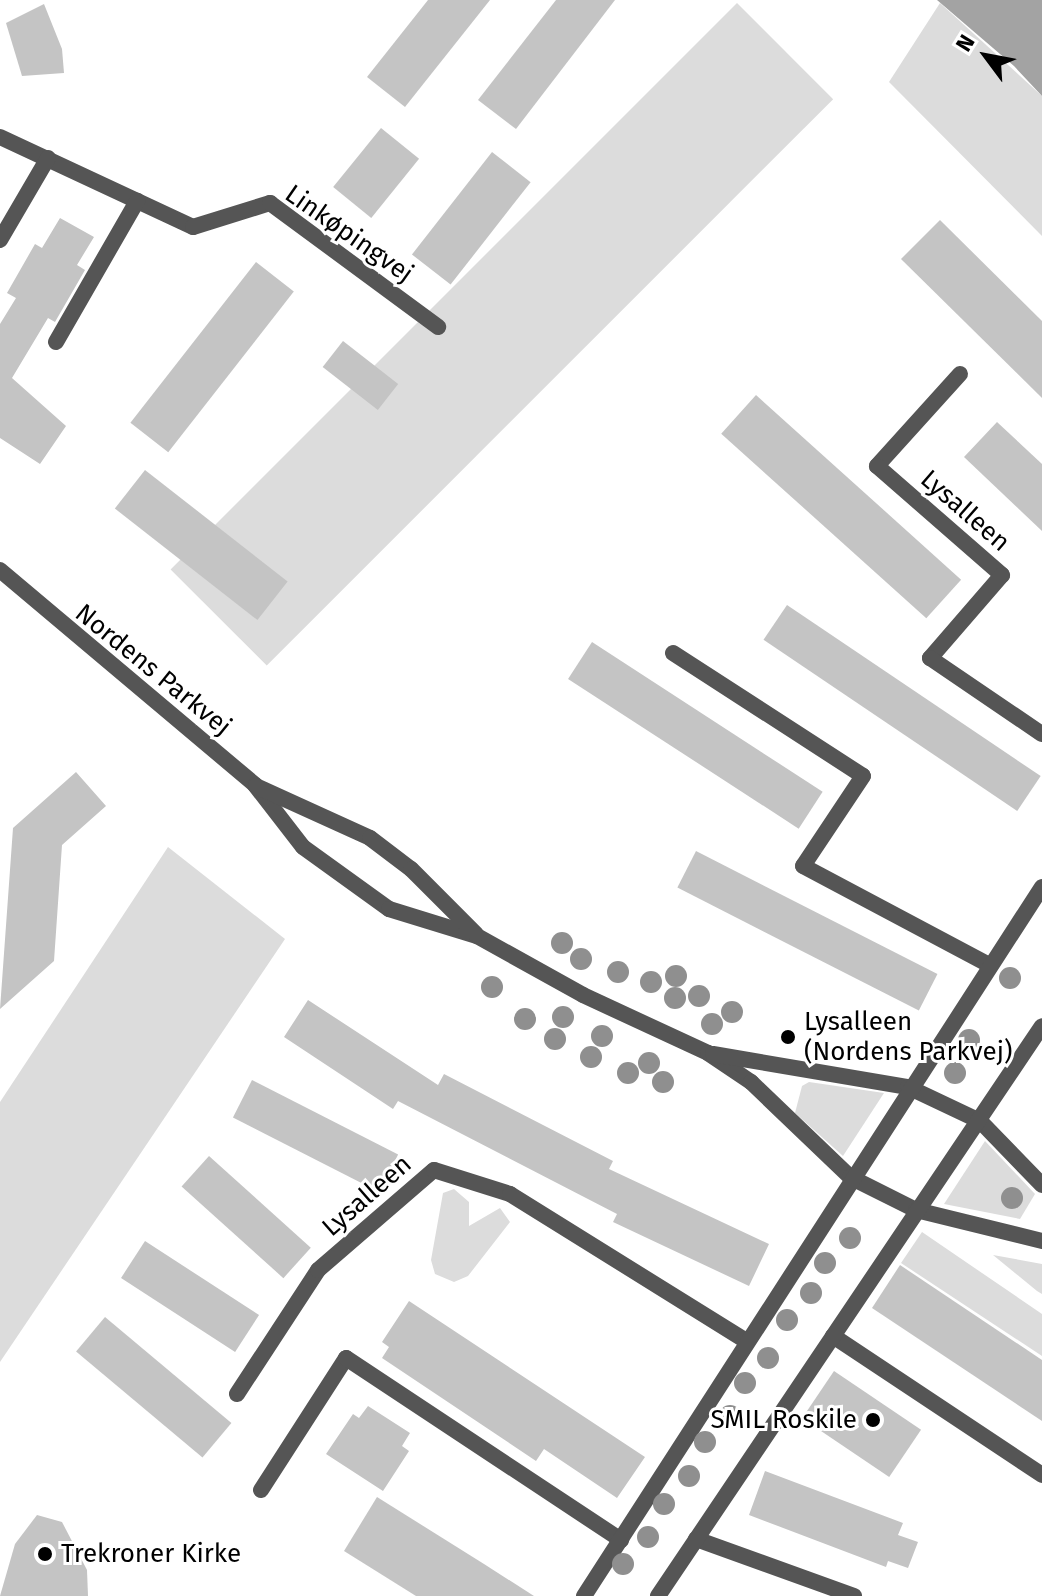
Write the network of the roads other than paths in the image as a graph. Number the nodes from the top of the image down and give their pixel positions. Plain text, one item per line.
1 (0, 137) edge
2 (48, 158) junction
3 (137, 201) junction
4 (0, 240) edge
5 (438, 327) dead end
6 (56, 342) dead end
7 (960, 374) dead end
8 (0, 570) edge
9 (0, 583) edge
10 (20, 592) junction
11 (673, 653) dead end
12 (1042, 734) edge
13 (255, 785) junction
14 (1042, 887) edge
15 (477, 936) junction
16 (989, 965) junction
17 (1042, 1026) edge
18 (708, 1053) junction
19 (908, 1087) junction
20 (980, 1121) junction
21 (850, 1177) junction
22 (1042, 1185) edge
23 (916, 1210) junction
24 (1042, 1241) edge
25 (833, 1336) junction
26 (746, 1341) junction
27 (237, 1394) dead end
28 (1042, 1475) edge
29 (261, 1490) dead end
30 (696, 1539) junction
31 (621, 1540) junction
32 (584, 1596) edge
33 (658, 1596) edge
34 (854, 1596) edge

1 - 2 street, Linkøpingvej
2 - 3 street, Linkøpingvej
2 - 4 street
3 - 5 street, Linkøpingvej
3 - 6 street
7 - 12 street, Lysalleen
8 - 10 street, Nordens Parkvej
9 - 10 street, Nordens Parkvej
10 - 13 street, Nordens Parkvej
11 - 16 street
13 - 15 street, Nordens Parkvej
13 - 15 street, Nordens Parkvej
14 - 16 street
15 - 18 street, Nordens Parkvej
16 - 19 street
17 - 20 street
18 - 19 street, Nordens Parkvej
18 - 21 street, Nordens Parkvej
19 - 20 street, Nordens Parkvej
19 - 21 street
20 - 22 street, Nordens Parkvej
20 - 23 street
21 - 23 street, Nordens Parkvej
21 - 26 street
23 - 24 street, Nordens Parkvej
23 - 25 street
25 - 28 street
25 - 30 street
26 - 27 street, Lysalleen
26 - 31 street
29 - 31 street
30 - 33 street
30 - 34 street
31 - 32 street

